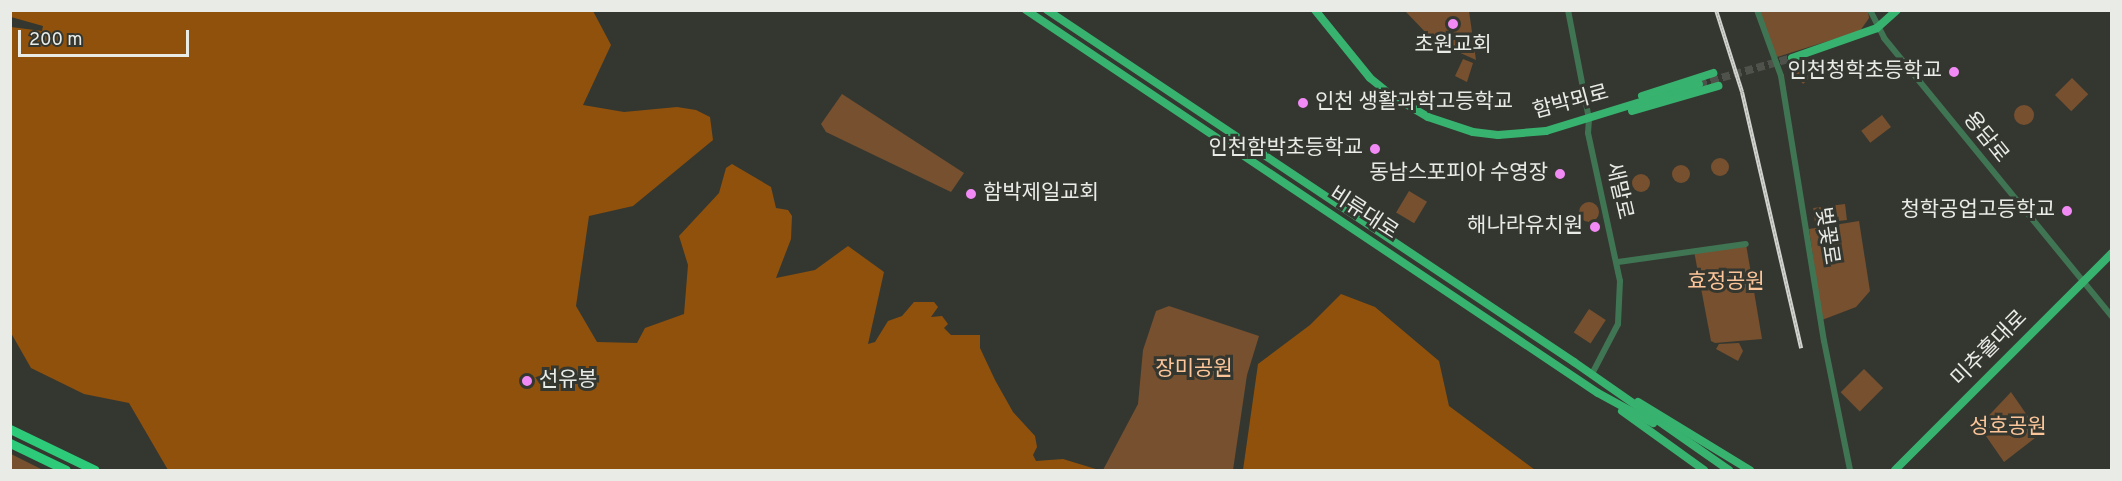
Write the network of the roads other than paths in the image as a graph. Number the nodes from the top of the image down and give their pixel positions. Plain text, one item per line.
1 (1026, 10) edge
2 (1047, 10) edge
3 (1315, 10) edge
4 (1568, 10) edge
5 (1757, 10) edge
6 (1870, 10) edge
7 (1897, 10) edge
8 (1877, 27) junction
9 (1792, 58) tunnel mouth
10 (1713, 73) dead end
11 (1699, 84) tunnel mouth
12 (1718, 86) dead end
13 (1589, 119) junction
14 (1746, 244) dead end
15 (2112, 253) edge
16 (1618, 262) junction
17 (2082, 281) junction
18 (2112, 317) edge
19 (1592, 374) junction
20 (1607, 384) junction
21 (1598, 393) junction
22 (10, 429) edge
23 (1684, 441) junction
24 (10, 443) edge
25 (66, 471) edge
26 (95, 471) edge
27 (1704, 471) edge
28 (1729, 471) edge
29 (1750, 471) edge
30 (1850, 471) edge
31 (1895, 471) edge

1 - 21 main road, 비류대로
2 - 19 main road, 비류대로
3 - 13 main road, 함박뫼로
4 - 13 street, 새말로
5 - 30 street, 벚꽃로
6 - 8 street, 용담로
7 - 8 main road
8 - 9 main road
8 - 17 street, 용담로
10 - 13 main road
11 - 13 main road, 함박뫼로
12 - 13 main road
13 - 16 street, 새말로
14 - 16 street
15 - 17 main road, 미추홀대로
16 - 19 street, 새말로
17 - 18 street, 용담로
17 - 31 main road, 미추홀대로
19 - 20 main road, 비류대로
20 - 23 main road, 비류대로
20 - 29 main road
21 - 23 main road, 비류대로
21 - 27 main road
22 - 26 highway
23 - 28 main road, 비류대로
24 - 25 highway

